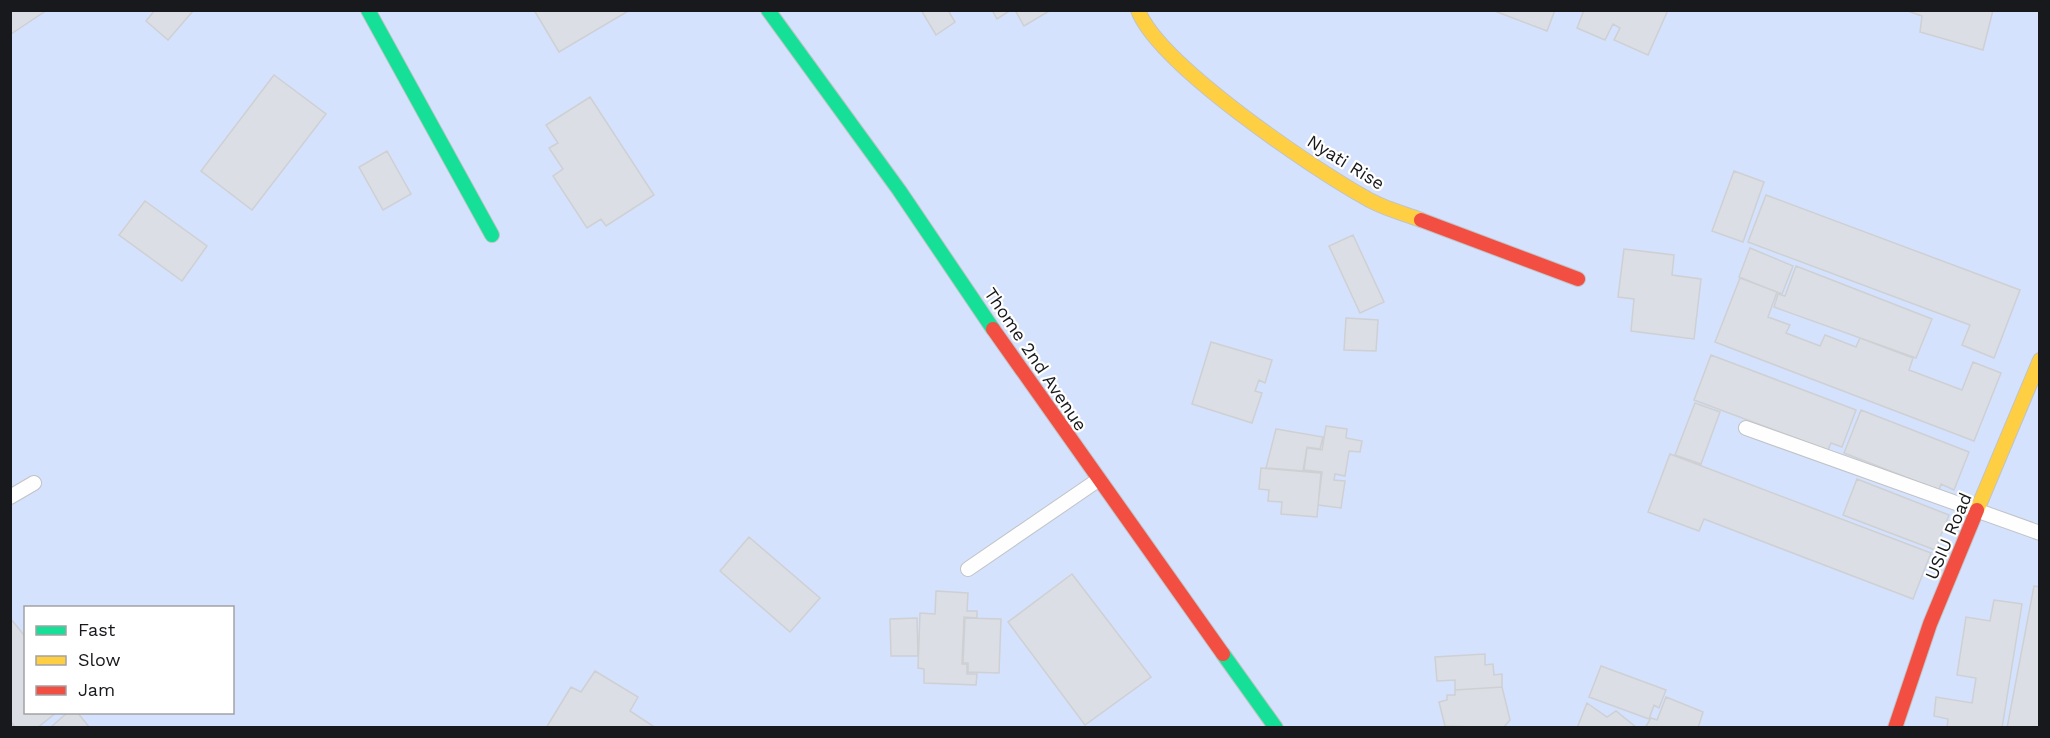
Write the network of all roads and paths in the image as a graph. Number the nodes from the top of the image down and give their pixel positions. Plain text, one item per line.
1 (368, 10) edge
2 (768, 10) edge
3 (1138, 10) edge
4 (492, 235) dead end
5 (1578, 279) dead end
6 (2040, 360) edge
7 (1746, 428) dead end
8 (1098, 480) junction
9 (34, 483) dead end
10 (10, 497) edge
11 (1978, 511) junction
12 (2040, 533) edge
13 (968, 568) dead end
14 (1276, 728) edge
15 (1895, 728) edge

1 - 4 street
2 - 8 street, Thome 2nd Avenue
3 - 5 street, Nyati Rise
6 - 11 street, USIU Road
7 - 11 lane
8 - 13 lane
8 - 14 street, Thome 2nd Avenue
9 - 10 lane
11 - 12 lane
11 - 15 street, USIU Road

